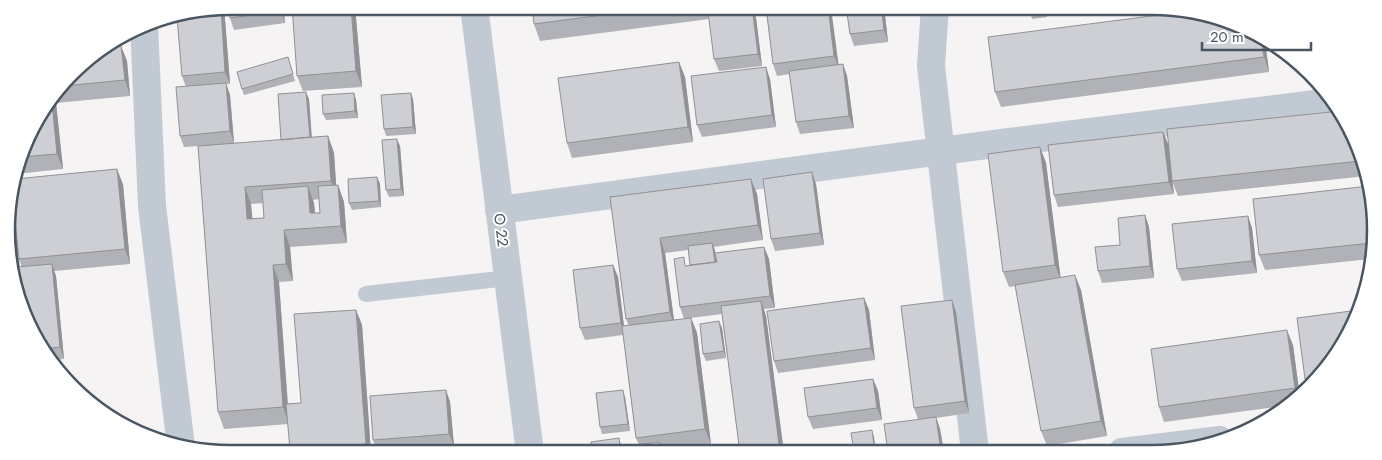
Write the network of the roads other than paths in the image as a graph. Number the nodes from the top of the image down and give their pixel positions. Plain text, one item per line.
1 (475, 15) edge
2 (934, 15) edge
3 (144, 33) edge
4 (1325, 103) edge
5 (942, 150) junction
6 (499, 210) junction
7 (508, 278) junction
8 (366, 294) dead end
9 (180, 439) edge
10 (529, 445) edge
11 (974, 445) edge

1 - 6 street, O 22
2 - 5 street
3 - 9 street
4 - 5 street
5 - 6 street
5 - 11 street
6 - 7 street, O 22
7 - 8 lane
7 - 10 street, O 22

